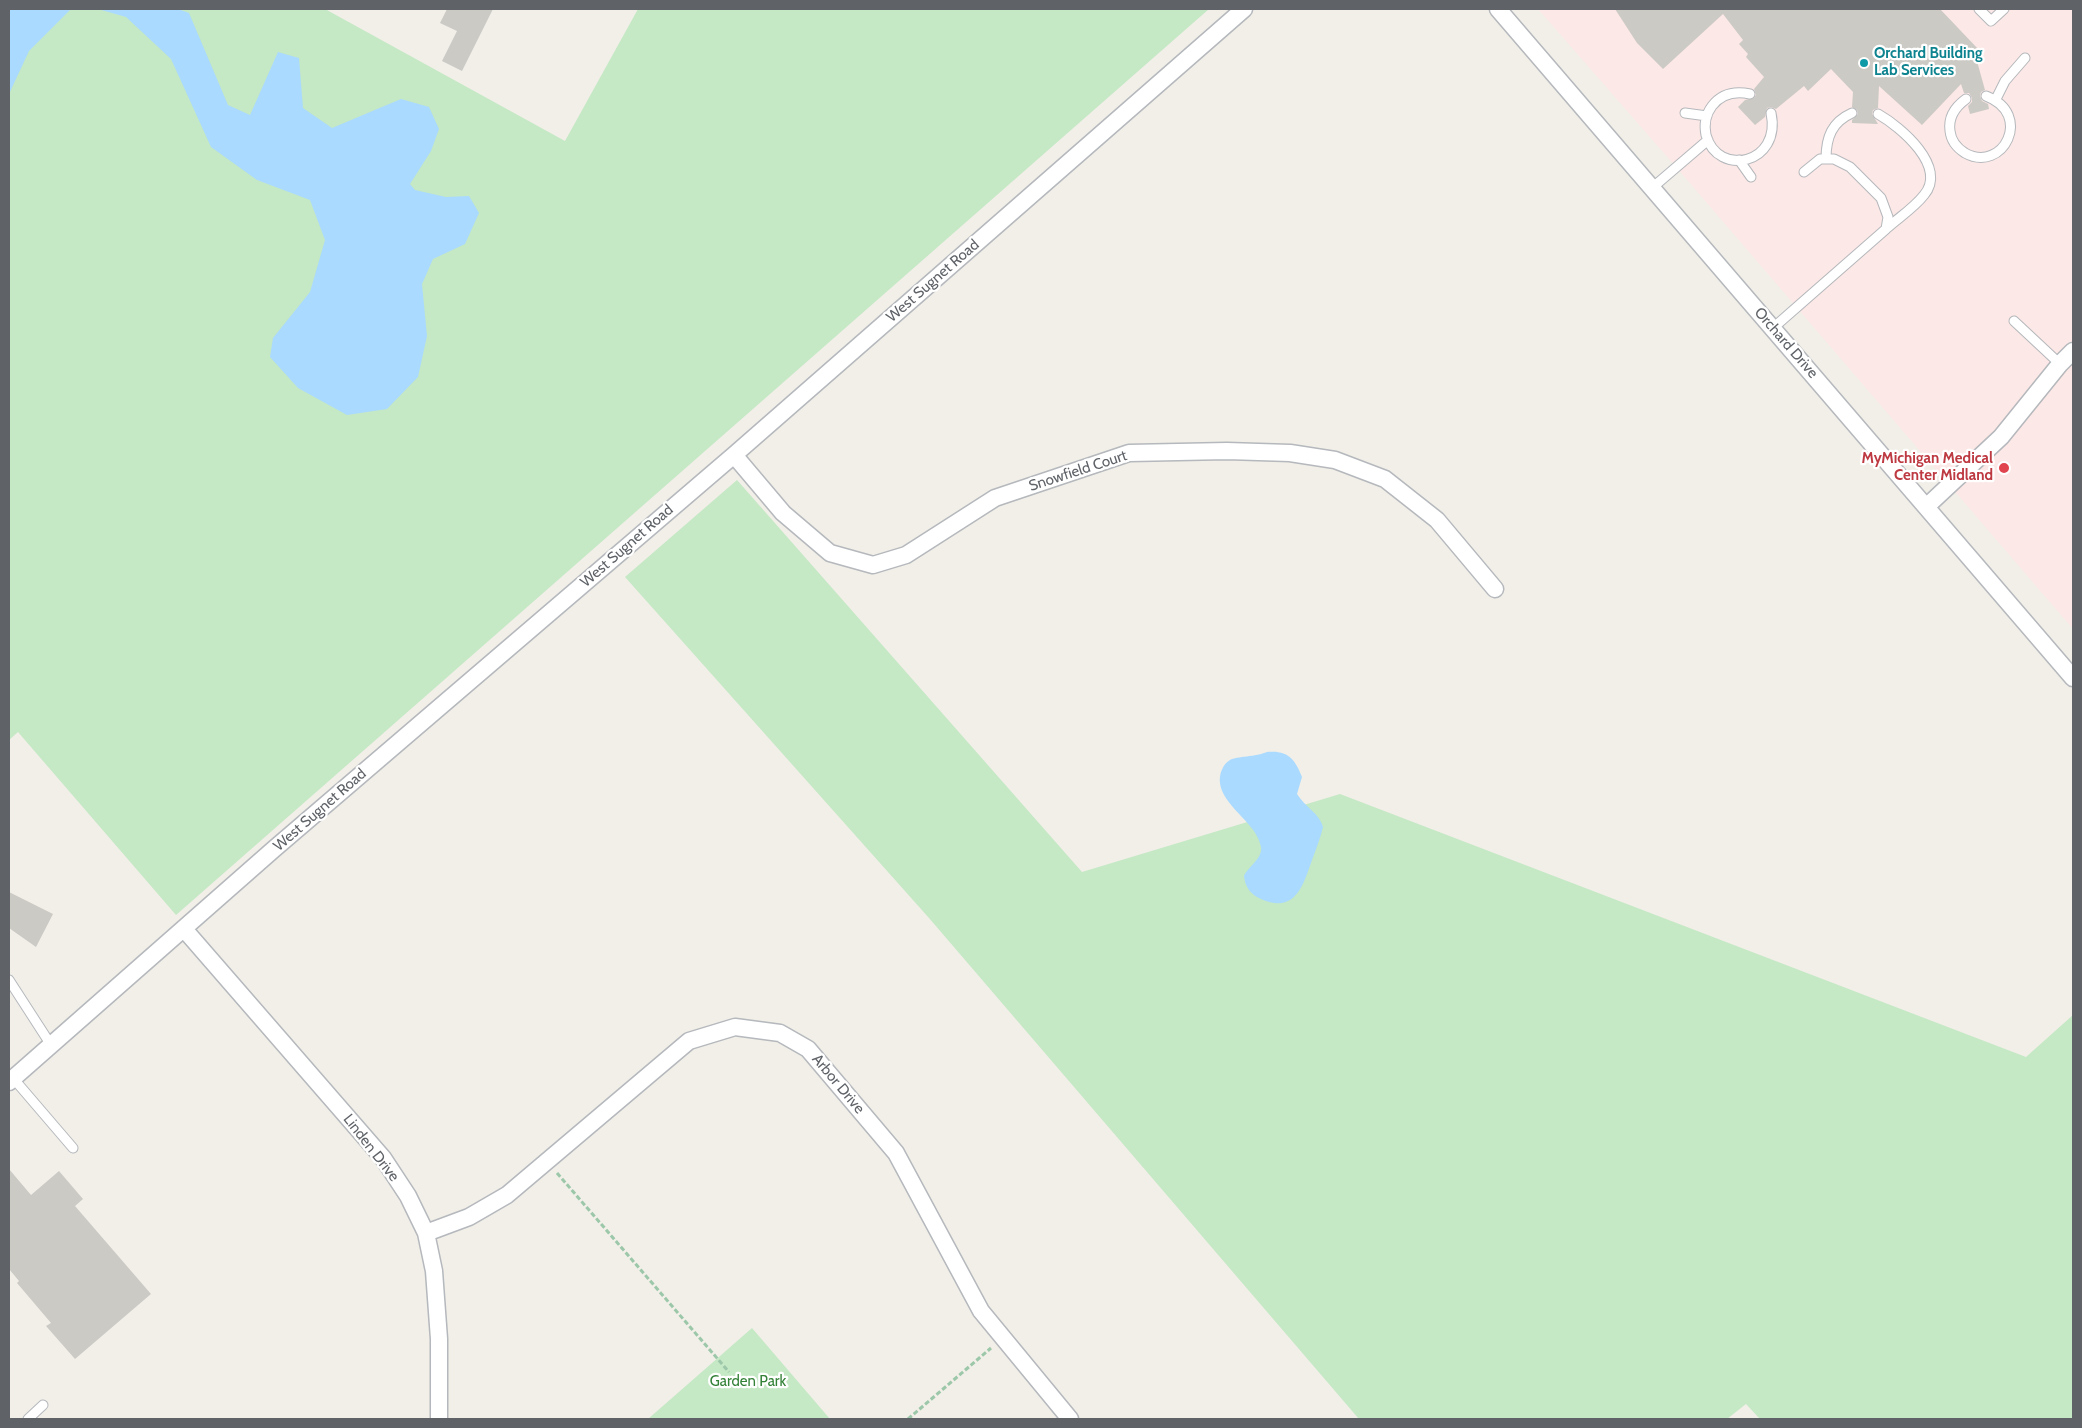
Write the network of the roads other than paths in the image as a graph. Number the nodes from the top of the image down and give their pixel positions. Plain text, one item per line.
1 (1244, 9) edge
2 (1498, 9) edge
3 (1979, 9) edge
4 (2004, 9) edge
5 (2025, 58) dead end
6 (1750, 94) dead end
7 (1986, 96) dead end
8 (1966, 99) dead end
9 (1996, 99) junction
10 (1685, 113) dead end
11 (1771, 113) dead end
12 (1852, 113) dead end
13 (1878, 114) dead end
14 (1707, 116) junction
15 (1708, 140) junction
16 (1826, 159) junction
17 (1739, 160) junction
18 (1804, 172) dead end
19 (1751, 177) dead end
20 (1652, 188) junction
21 (1886, 229) junction
22 (2014, 322) dead end
23 (1773, 328) junction
24 (2073, 351) edge
25 (2060, 364) junction
26 (734, 455) junction
27 (1926, 507) junction
28 (1495, 589) dead end
29 (2073, 678) edge
30 (184, 929) junction
31 (9, 980) edge
32 (51, 1045) junction
33 (11, 1080) edge
34 (72, 1148) dead end
35 (426, 1234) junction
36 (44, 1405) dead end
37 (28, 1419) edge
38 (439, 1419) edge
39 (1070, 1419) edge

1 - 26 street, West Sugnet Road
2 - 20 street, Orchard Drive
3 - 4 lane
5 - 9 lane
6 - 14 lane
7 - 9 lane
8 - 9 lane
10 - 14 lane
11 - 17 lane
12 - 16 lane
13 - 21 lane
14 - 15 lane
15 - 17 lane
15 - 20 lane
16 - 18 lane
16 - 21 lane
17 - 19 lane
20 - 23 street, Orchard Drive
21 - 23 lane
22 - 25 lane
23 - 27 street, Orchard Drive
24 - 25 street
25 - 27 street
26 - 28 street, Snowfield Court
26 - 30 street, West Sugnet Road
27 - 29 street, Orchard Drive
30 - 32 street, West Sugnet Road
30 - 35 street, Linden Drive
31 - 32 lane
32 - 33 street, West Sugnet Road
33 - 34 lane
35 - 38 street, Linden Drive
35 - 39 street, Arbor Drive
36 - 37 lane

